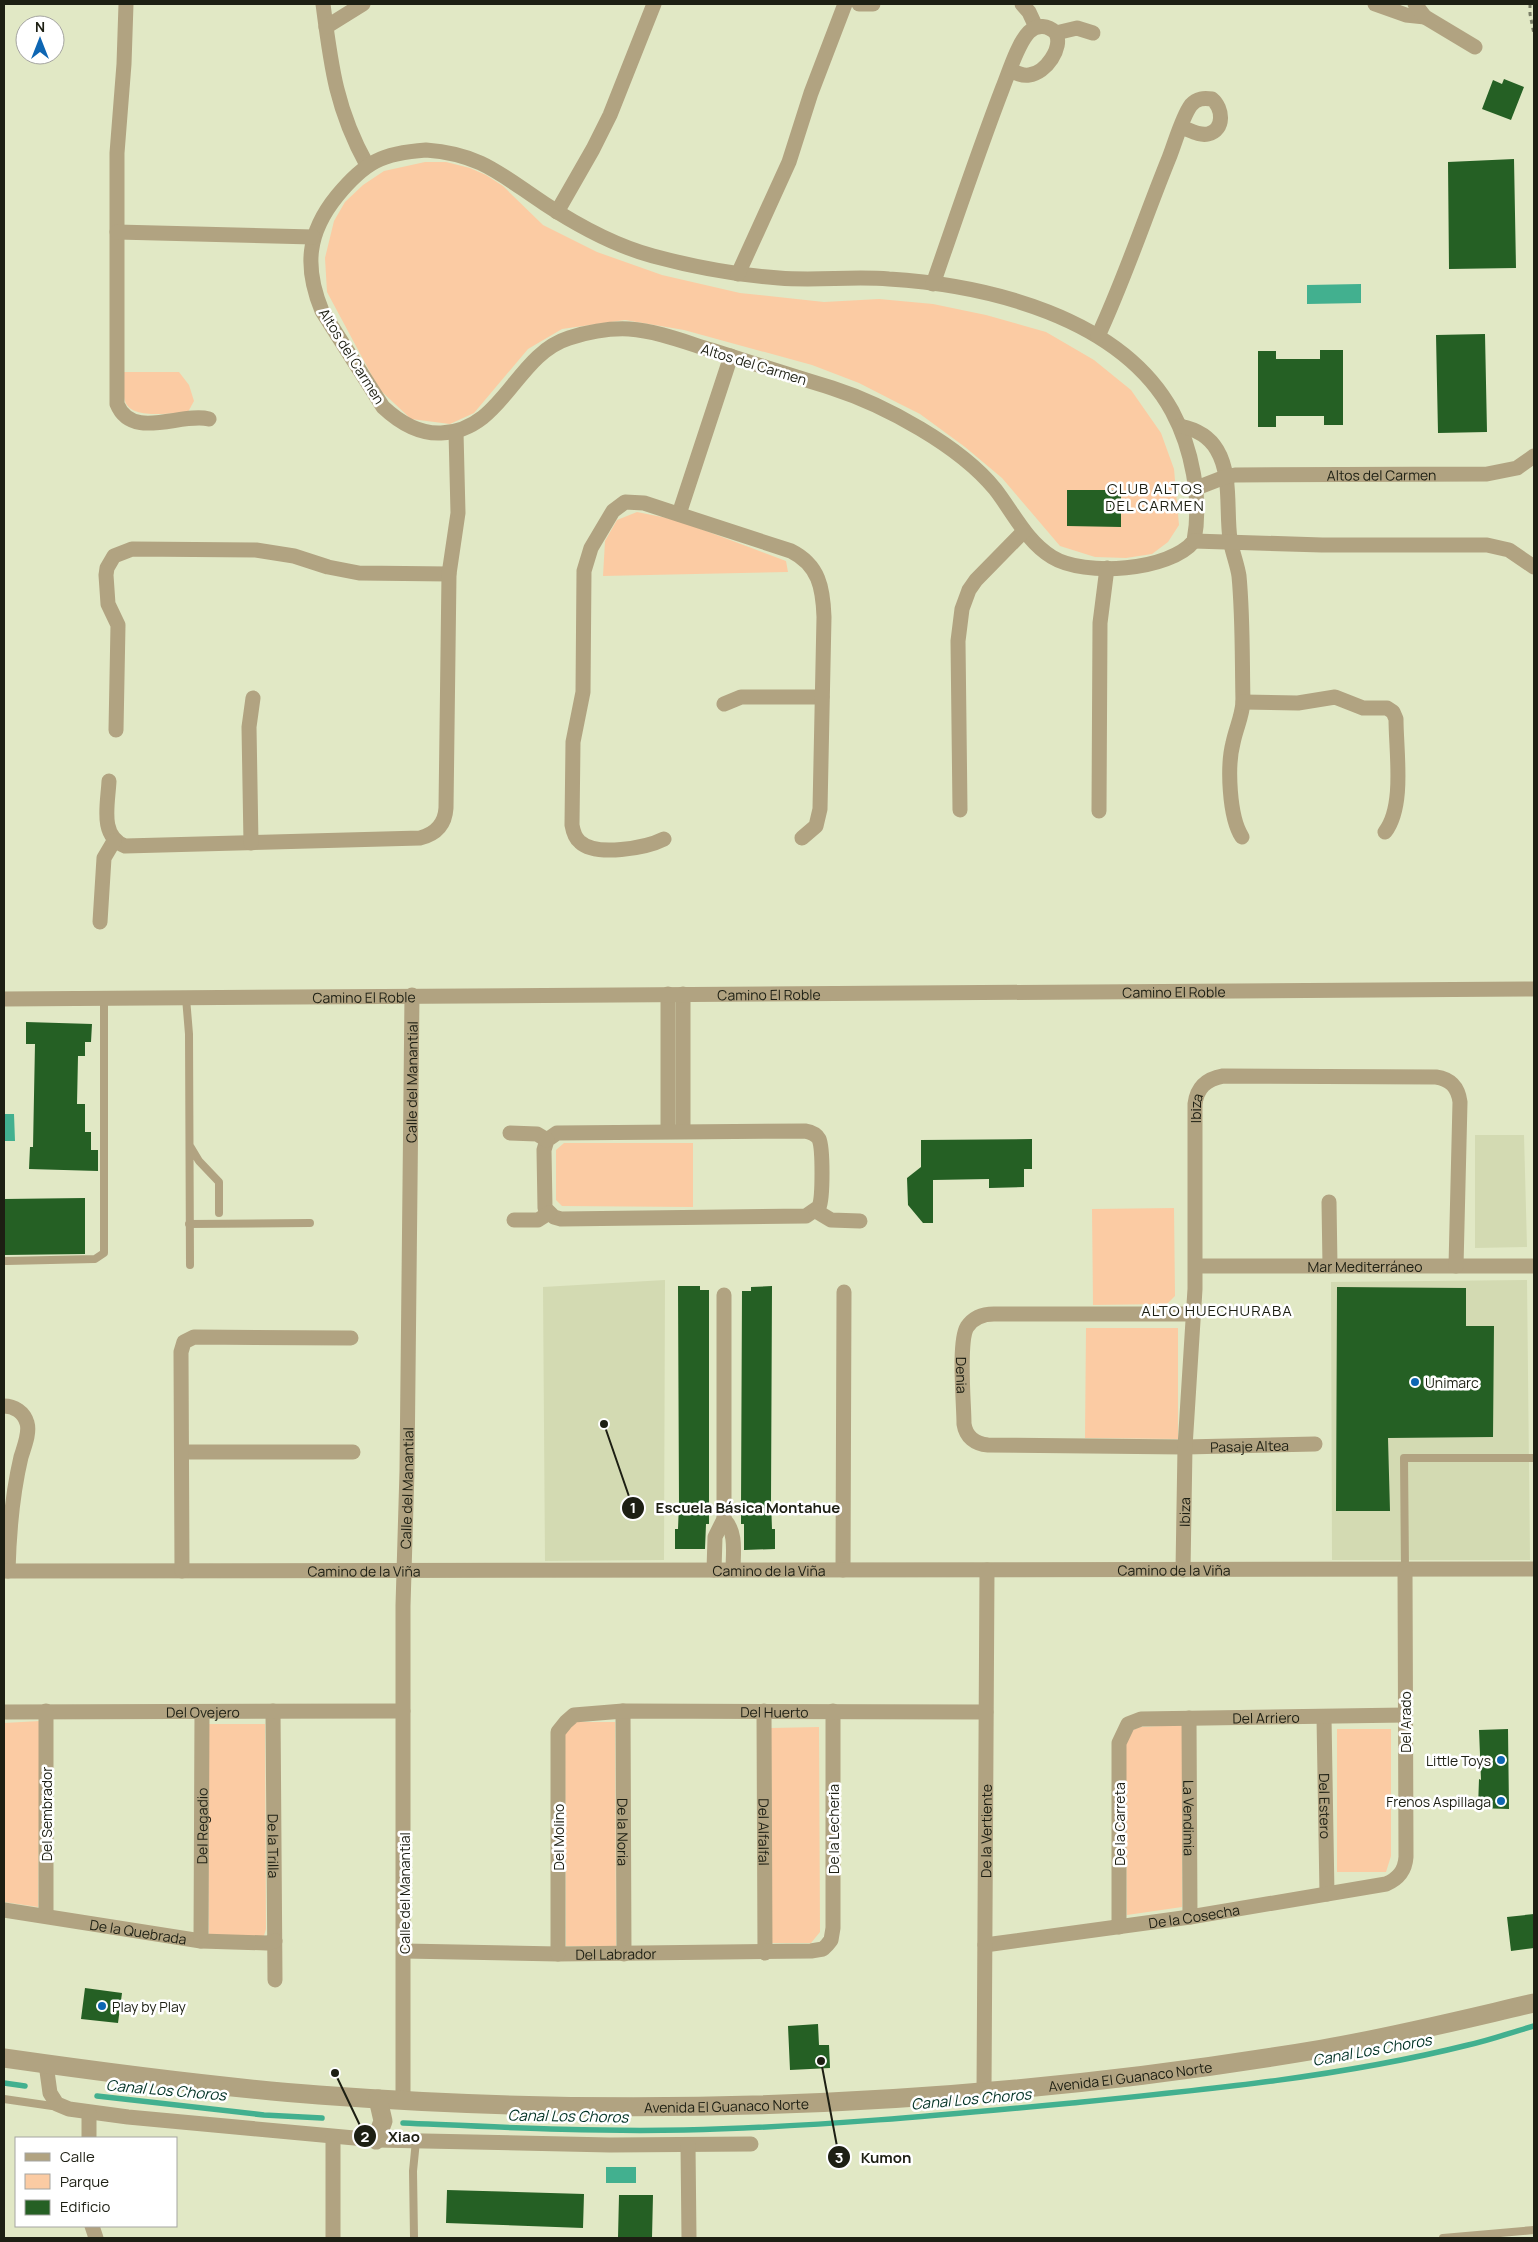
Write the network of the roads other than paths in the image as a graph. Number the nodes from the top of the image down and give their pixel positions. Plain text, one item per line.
1 (126, 4) edge
2 (322, 4) edge
3 (363, 4) edge
4 (654, 4) edge
5 (845, 4) edge
6 (860, 4) edge
7 (873, 4) edge
8 (1022, 4) edge
9 (1415, 4) edge
10 (1387, 6) edge
11 (1425, 17) junction
12 (326, 27) junction
13 (1036, 27) junction
14 (1056, 33) junction
15 (1094, 33) dead end
16 (1475, 47) dead end
17 (1010, 70) junction
18 (1181, 127) dead end
19 (367, 165) junction
20 (557, 212) junction
21 (117, 232) junction
22 (314, 237) junction
23 (738, 274) junction
24 (933, 284) junction
25 (1098, 336) junction
26 (731, 356) junction
27 (209, 419) dead end
28 (1180, 426) junction
29 (456, 432) junction
30 (1534, 456) edge
31 (1225, 477) junction
32 (1194, 489) junction
33 (679, 514) junction
34 (1024, 531) junction
35 (1194, 540) junction
36 (1230, 541) junction
37 (1534, 567) edge
38 (1107, 568) junction
39 (449, 574) junction
40 (822, 697) junction
41 (253, 698) dead end
42 (1243, 702) junction
43 (724, 704) dead end
44 (116, 730) dead end
45 (109, 781) dead end
46 (960, 810) dead end
47 (1099, 811) dead end
48 (1385, 832) dead end
49 (1242, 837) dead end
50 (802, 838) dead end
51 (664, 839) dead end
52 (114, 841) junction
53 (251, 843) junction
54 (100, 922) dead end
55 (1534, 988) edge
56 (675, 994) junction
57 (412, 995) junction
58 (186, 998) junction
59 (4, 999) edge
60 (104, 999) junction
61 (676, 1131) junction
62 (510, 1133) dead end
63 (547, 1140) junction
64 (189, 1144) junction
65 (1329, 1202) dead end
66 (816, 1212) junction
67 (219, 1213) dead end
68 (549, 1213) junction
69 (514, 1220) dead end
70 (860, 1221) dead end
71 (310, 1223) dead end
72 (189, 1224) junction
73 (6, 1261) dead end
74 (190, 1265) dead end
75 (1196, 1266) junction
76 (1330, 1266) junction
77 (1456, 1266) junction
78 (1534, 1266) edge
79 (844, 1292) dead end
80 (724, 1295) dead end
81 (1194, 1314) junction
82 (351, 1338) dead end
83 (4, 1406) edge
84 (1314, 1444) dead end
85 (1185, 1447) junction
86 (182, 1452) junction
87 (353, 1452) dead end
88 (1534, 1458) edge
89 (724, 1519) junction
90 (1405, 1569) junction
91 (1534, 1569) edge
92 (404, 1570) junction
93 (714, 1570) junction
94 (733, 1570) junction
95 (843, 1570) junction
96 (987, 1570) junction
97 (1183, 1570) junction
98 (6, 1571) edge
99 (182, 1571) junction
100 (46, 1711) junction
101 (273, 1711) junction
102 (403, 1711) junction
103 (623, 1711) junction
104 (764, 1711) junction
105 (833, 1711) junction
106 (4, 1712) edge
107 (202, 1712) junction
108 (986, 1712) junction
109 (1405, 1715) junction
110 (1324, 1717) junction
111 (1189, 1718) junction
112 (566, 1722) joint
113 (1128, 1724) joint
114 (1400, 1874) joint
115 (1327, 1894) junction
116 (4, 1910) edge
117 (46, 1916) junction
118 (1190, 1917) junction
119 (1119, 1927) junction
120 (201, 1941) junction
121 (275, 1941) junction
122 (827, 1945) joint
123 (985, 1945) junction
124 (404, 1951) junction
125 (765, 1953) junction
126 (558, 1954) junction
127 (624, 1954) junction
128 (275, 1980) dead end
129 (1534, 2003) edge
130 (4, 2058) edge
131 (46, 2064) junction
132 (984, 2092) junction
133 (4, 2099) edge
134 (378, 2099) junction
135 (403, 2100) junction
136 (69, 2109) junction
137 (89, 2113) junction
138 (333, 2136) junction
139 (89, 2137) edge
140 (376, 2140) junction
141 (416, 2141) junction
142 (751, 2144) dead end
143 (688, 2145) junction
144 (1534, 2230) edge
145 (332, 2238) edge
146 (414, 2238) edge
147 (689, 2238) edge
148 (1443, 2238) edge

1 - 21 street
2 - 12 street
3 - 12 street
4 - 20 street
5 - 23 street
6 - 7 street
8 - 13 street
9 - 11 street
10 - 11 street
11 - 16 street
12 - 19 street
13 - 14 street
13 - 17 street
14 - 15 street
14 - 17 street
17 - 24 street
18 - 25 street
19 - 20 street, Altos del Carmen
19 - 22 street, Altos del Carmen
20 - 23 street, Altos del Carmen
21 - 22 street
21 - 27 street
22 - 29 street, Altos del Carmen
23 - 24 street, Altos del Carmen
24 - 25 street, Altos del Carmen
25 - 28 street, Altos del Carmen
26 - 29 street, Altos del Carmen
26 - 33 street
26 - 34 street, Altos del Carmen
28 - 31 street
28 - 32 street, Altos del Carmen
29 - 39 street
30 - 31 street, Altos del Carmen
31 - 32 street, Altos del Carmen
31 - 36 street
32 - 35 street, Altos del Carmen
33 - 40 street
33 - 51 street
34 - 38 street, Altos del Carmen
34 - 46 street
35 - 36 street
35 - 38 street, Altos del Carmen
36 - 37 street
36 - 42 street
38 - 47 street
39 - 44 street
39 - 53 street
40 - 43 street
40 - 50 street
41 - 53 street
42 - 48 street
42 - 49 street
45 - 52 street
52 - 53 street
52 - 54 street
55 - 56 street, Camino El Roble
56 - 57 street, Camino El Roble
56 - 61 street
57 - 58 street, Camino El Roble
57 - 92 street, Calle del Manantial
58 - 60 street, Camino El Roble
58 - 64 lane
59 - 60 street, Camino El Roble
60 - 73 lane
61 - 63 street
61 - 66 street
62 - 63 street
63 - 68 street
64 - 67 lane
64 - 72 lane
65 - 76 street
66 - 68 street
66 - 70 street
68 - 69 street
71 - 72 lane
72 - 74 lane
75 - 76 street, Mar Mediterráneo
75 - 77 street, Ibiza
75 - 81 street, Ibiza
76 - 77 street, Mar Mediterráneo
77 - 78 street, Mar Mediterráneo
79 - 95 street
80 - 89 street
81 - 85 street, Ibiza
81 - 85 street, Denia
82 - 86 street
83 - 98 street
84 - 85 street, Pasaje Altea
85 - 97 street, Ibiza
86 - 87 street
86 - 99 street
88 - 90 lane
89 - 93 street
89 - 94 street
90 - 91 street, Camino de la Viña
90 - 97 street, Camino de la Viña
90 - 109 street, Del Arado
92 - 93 street, Camino de la Viña
92 - 99 street, Camino de la Viña
92 - 102 street, Calle del Manantial
93 - 94 street, Camino de la Viña
94 - 95 street, Camino de la Viña
95 - 96 street, Camino de la Viña
96 - 97 street, Camino de la Viña
96 - 108 street, De la Vertiente
98 - 99 street, Camino de la Viña
100 - 106 street, Del Ovejero
100 - 107 street, Del Ovejero
100 - 117 street, Del Sembrador
101 - 102 street, Del Ovejero
101 - 107 street, Del Ovejero
101 - 121 street, De la Trilla
102 - 124 street, Calle del Manantial
103 - 104 street, Del Huerto
103 - 112 street, Del Huerto
103 - 127 street, De la Noria
104 - 105 street, Del Huerto
104 - 125 street, Del Alfalfal
105 - 108 street, Del Huerto
105 - 122 street, De la Lecheria
107 - 120 street, Del Regadio
108 - 123 street, De la Vertiente
109 - 110 street, Del Arriero
109 - 114 street, Del Arado
110 - 111 street, Del Arriero
110 - 115 street, Del Estero
111 - 113 street, Del Arriero
111 - 118 street, La Vendimia
112 - 126 street, Del Molino
113 - 119 street, De la Carreta
114 - 115 street, De la Cosecha
115 - 118 street, De la Cosecha
116 - 117 street, De la Quebrada
117 - 120 street, De la Quebrada
118 - 119 street, De la Cosecha
119 - 123 street, De la Cosecha
120 - 121 street, De la Quebrada
121 - 128 street, De la Trilla
122 - 125 street, Del Labrador
123 - 132 street, De la Vertiente
124 - 126 street, Del Labrador
124 - 135 street, Calle del Manantial
125 - 127 street, Del Labrador
126 - 127 street, Del Labrador
129 - 132 street, Avenida El Guanaco Norte
130 - 131 street, Avenida El Guanaco Norte
131 - 134 street, Avenida El Guanaco Norte
131 - 136 street
132 - 135 street, Avenida El Guanaco Norte
133 - 136 lane
134 - 135 street, Avenida El Guanaco Norte
134 - 140 street
136 - 137 street
137 - 138 street
137 - 139 street
138 - 140 street
138 - 145 street
140 - 141 street
141 - 143 street
141 - 146 lane
142 - 143 street
143 - 147 street
144 - 148 lane

